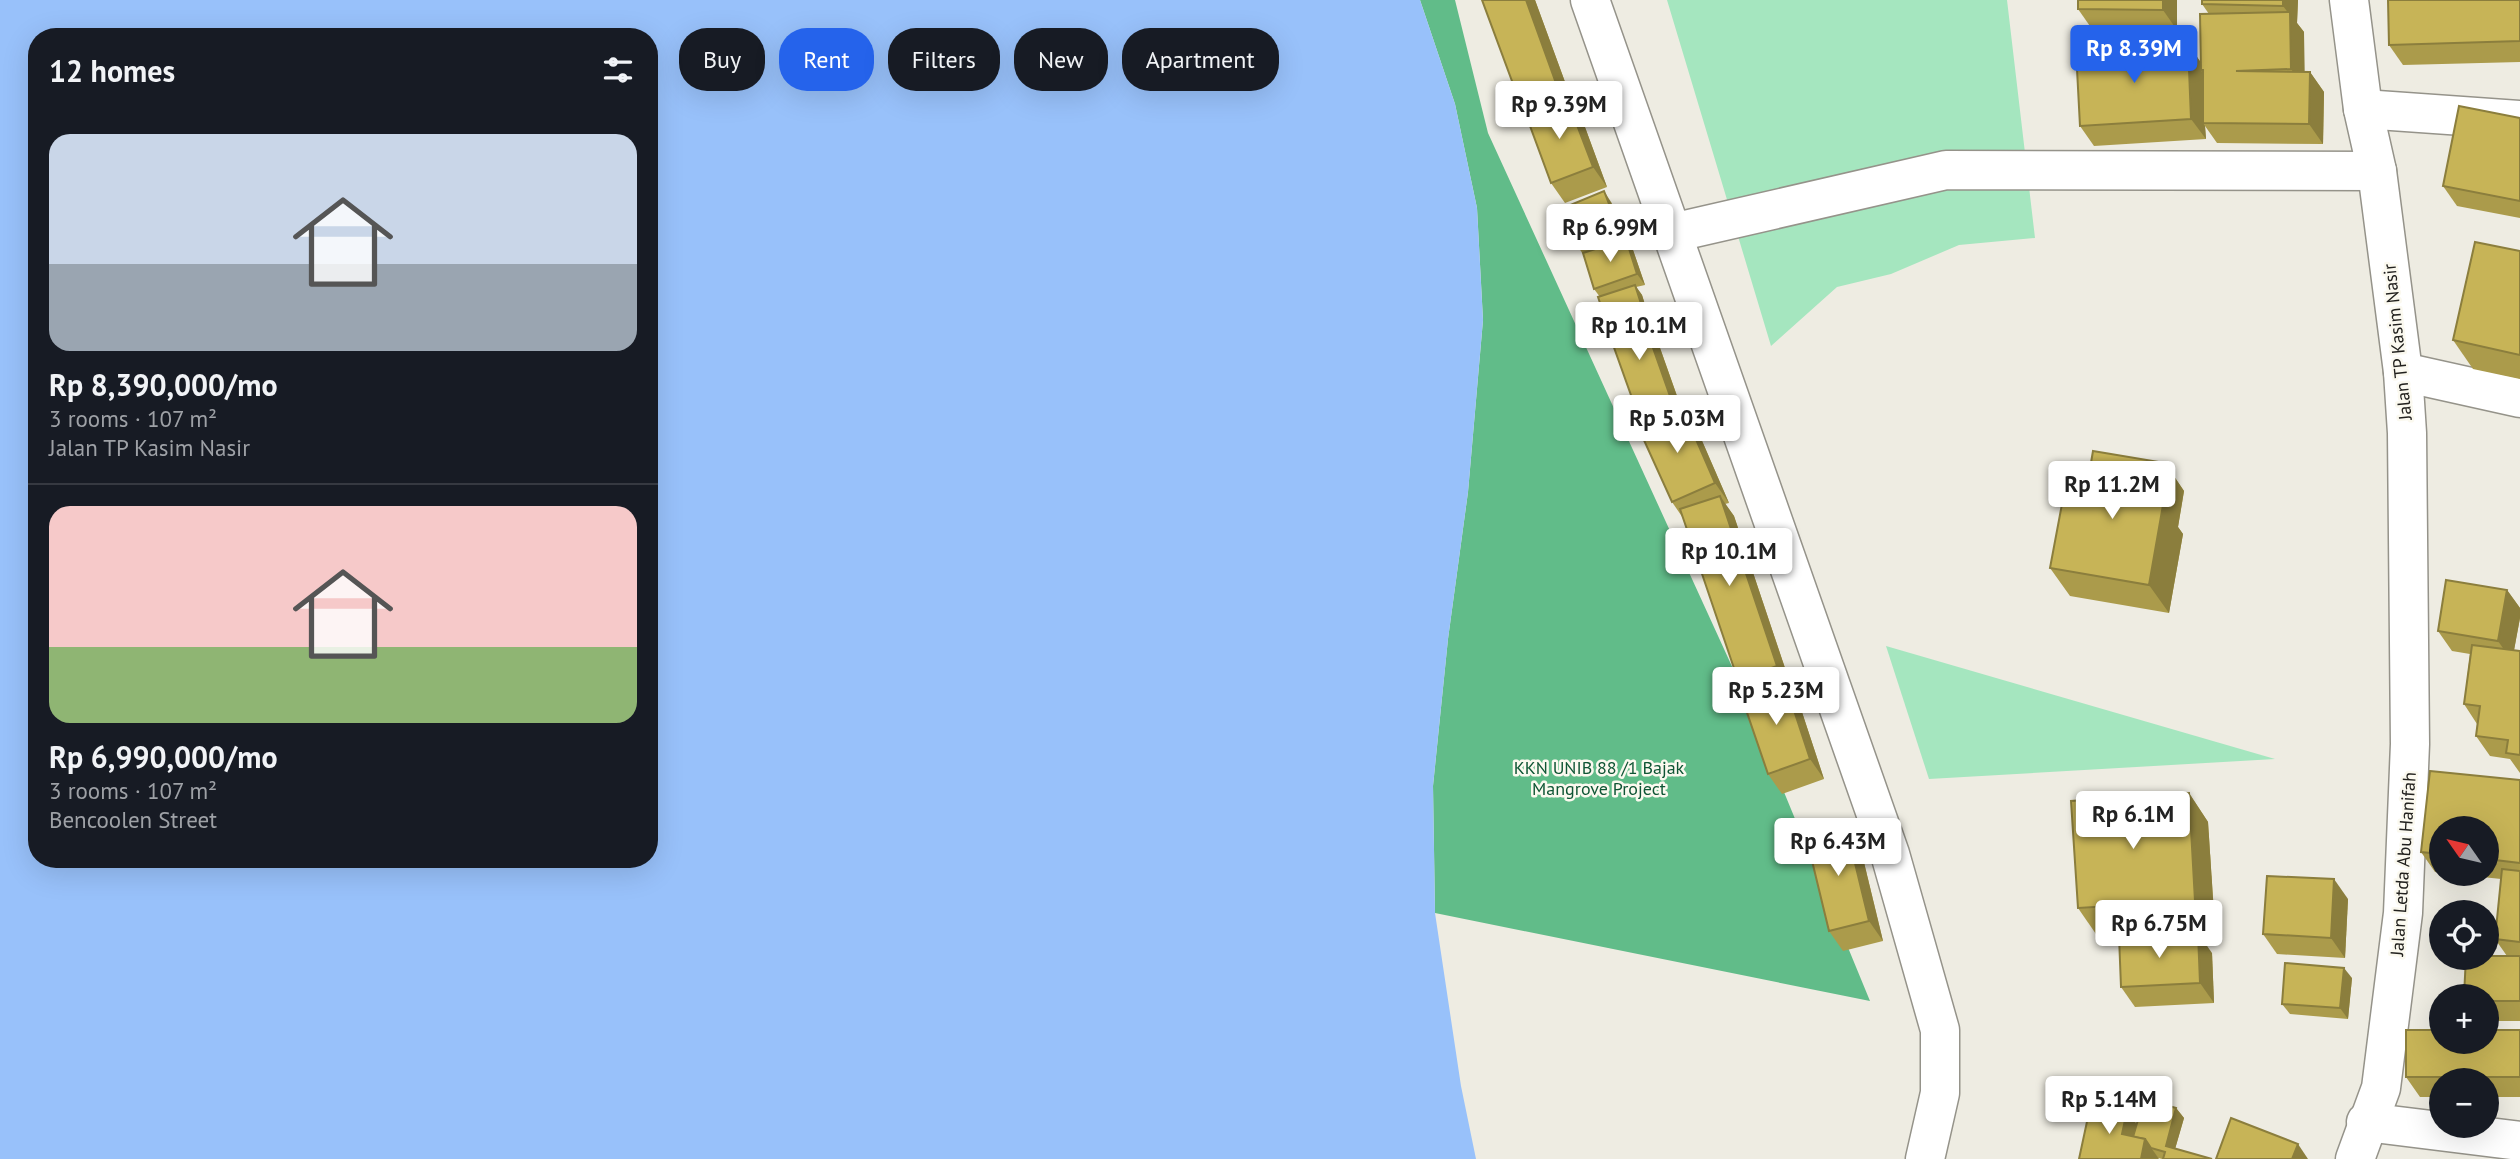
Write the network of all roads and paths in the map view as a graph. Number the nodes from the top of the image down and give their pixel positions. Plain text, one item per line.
1 (1590, 0) edge
2 (2349, 0) edge
3 (2363, 110) junction
4 (2520, 120) edge
5 (2377, 171) junction
6 (1672, 233) junction
7 (2403, 372) junction
8 (2520, 398) edge
9 (2408, 687) joint
10 (2374, 1105) junction
11 (2520, 1141) edge
12 (1926, 1159) edge
13 (2355, 1159) edge

1 - 6 street
2 - 3 street, Jalan TP Kasim Nasir
3 - 4 street
3 - 5 street, Jalan TP Kasim Nasir
5 - 6 street
5 - 7 street, Jalan TP Kasim Nasir
6 - 12 street
7 - 8 street
7 - 9 street, Jalan TP Kasim Nasir
9 - 10 street, Jalan Letda Abu Hanifah
10 - 11 street
10 - 13 street

